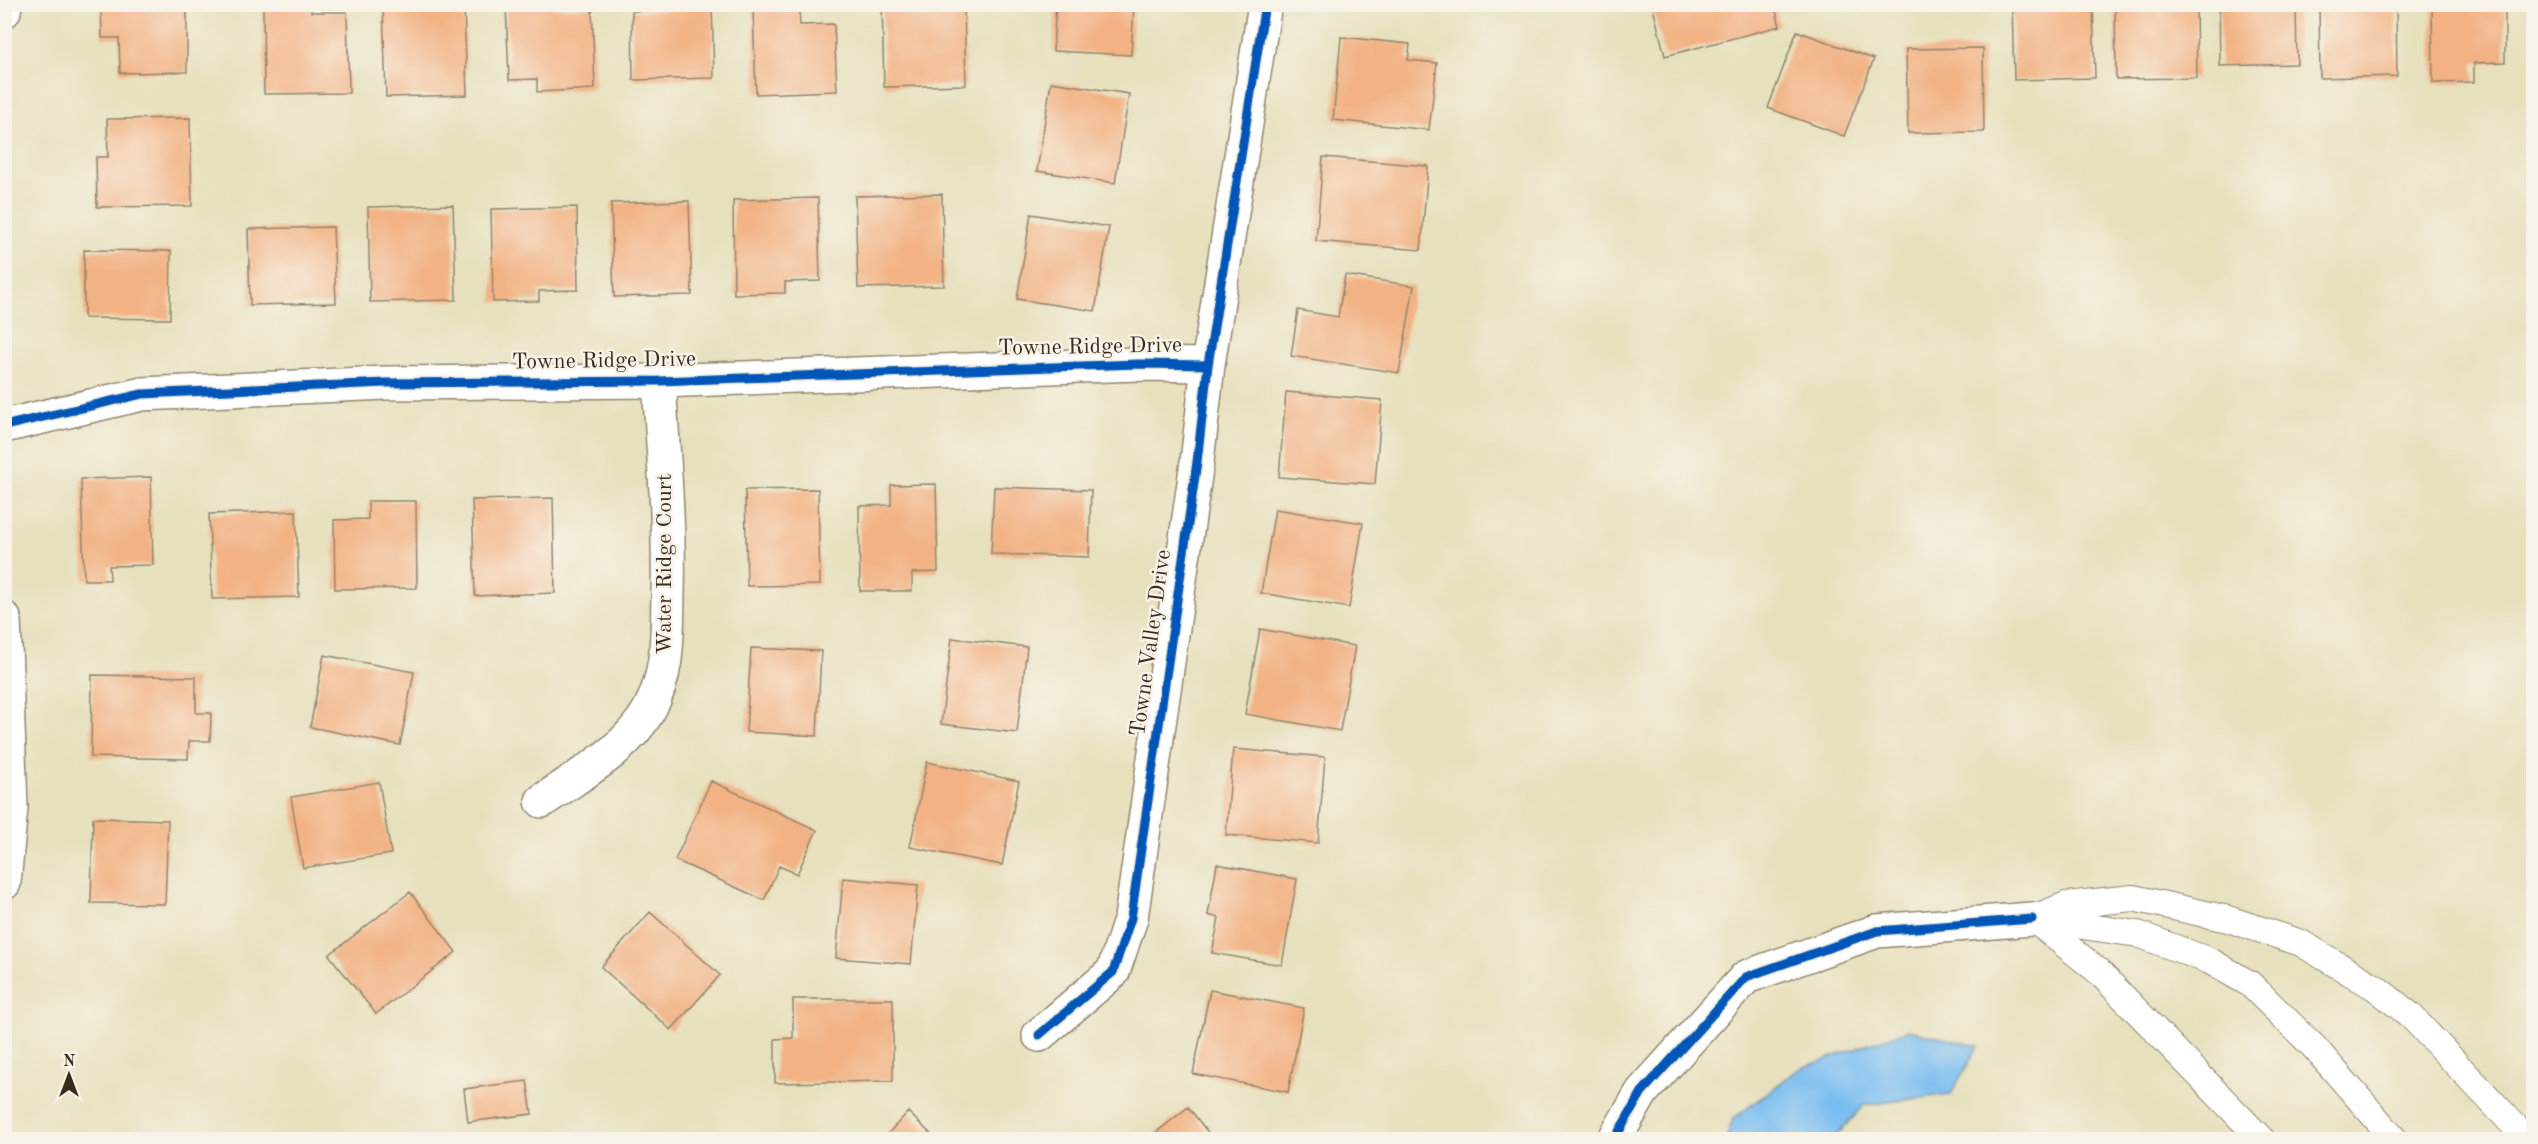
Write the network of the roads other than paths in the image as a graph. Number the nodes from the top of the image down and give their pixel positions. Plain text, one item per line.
1 (5, 4) edge
2 (1265, 4) edge
3 (4, 11) edge
4 (1208, 365) junction
5 (659, 381) junction
6 (4, 426) edge
7 (4, 618) edge
8 (542, 801) dead end
9 (4, 883) edge
10 (2032, 919) junction
11 (1039, 1035) dead end
12 (1614, 1140) edge
13 (2262, 1140) edge
14 (2395, 1140) edge
15 (2528, 1140) edge

1 - 3 street
2 - 4 street, Towne Valley Drive
4 - 5 street, Towne Ridge Drive
4 - 11 street, Towne Valley Drive
5 - 6 street, Towne Ridge Drive
5 - 8 street, Water Ridge Court
7 - 9 street
10 - 12 street
10 - 13 lane
10 - 14 lane
10 - 15 lane

